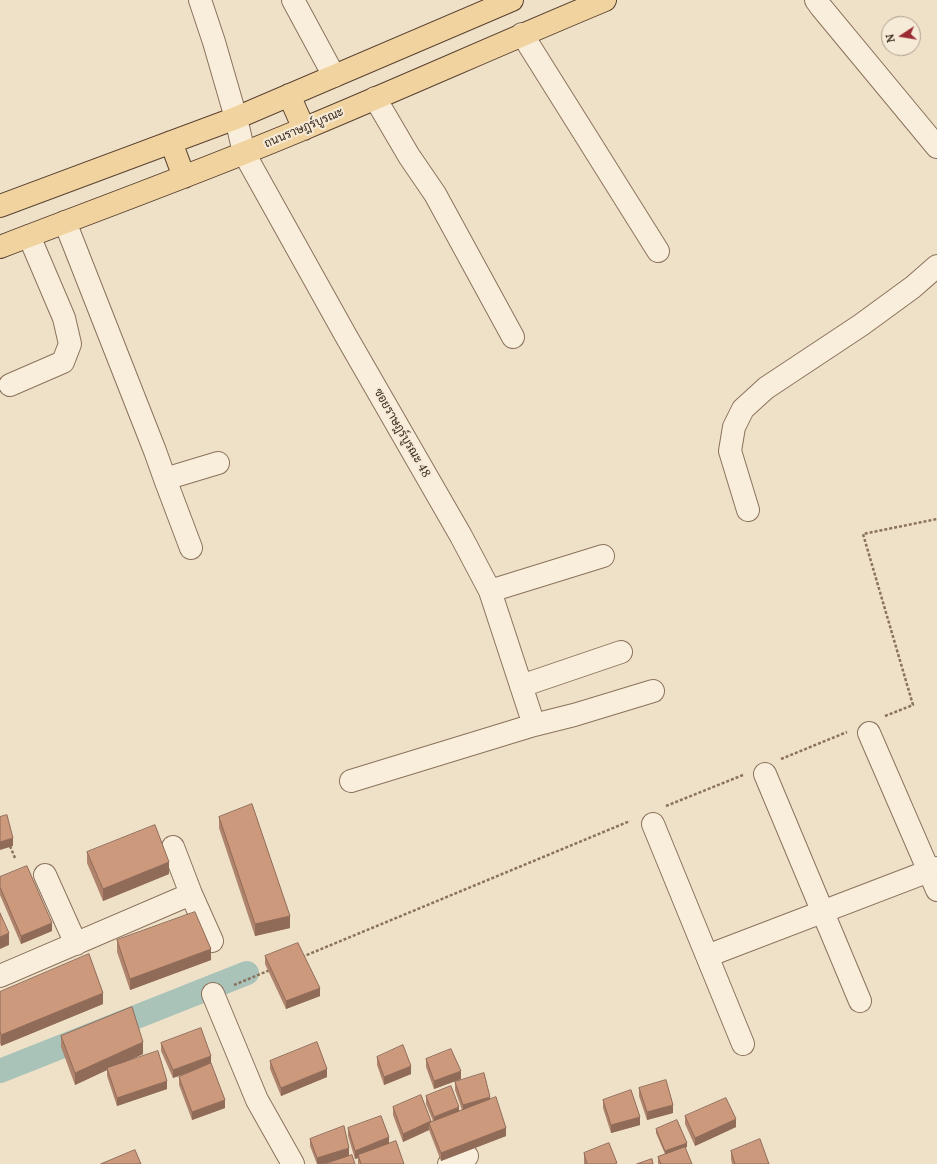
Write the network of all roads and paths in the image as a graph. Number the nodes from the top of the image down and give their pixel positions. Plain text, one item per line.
1 (200, 0) edge
2 (293, 0) edge
3 (512, 0) edge
4 (605, 0) edge
5 (816, 0) edge
6 (522, 34) junction
7 (334, 76) junction
8 (289, 95) junction
9 (375, 98) junction
10 (236, 118) junction
11 (304, 129) junction
12 (171, 142) junction
13 (937, 147) edge
14 (244, 153) junction
15 (184, 177) junction
16 (0, 206) edge
17 (65, 222) junction
18 (29, 236) junction
19 (0, 247) edge
20 (658, 251) dead end
21 (937, 266) edge
22 (514, 337) dead end
23 (10, 385) dead end
24 (218, 463) dead end
25 (165, 480) junction
26 (748, 510) dead end
27 (937, 519) edge
28 (191, 548) dead end
29 (603, 556) dead end
30 (490, 591) junction
31 (621, 652) dead end
32 (521, 686) junction
33 (653, 691) dead end
34 (883, 717) dead end
35 (534, 725) junction
36 (861, 731) joint
37 (773, 767) joint
38 (743, 775) dead end
39 (351, 781) dead end
40 (649, 817) junction
41 (8, 842) edge
42 (173, 848) dead end
43 (15, 858) dead end
44 (46, 875) dead end
45 (934, 877) edge
46 (191, 894) junction
47 (823, 912) junction
48 (212, 941) dead end
49 (76, 944) junction
50 (707, 956) junction
51 (301, 957) edge
52 (272, 969) edge
53 (0, 976) edge
54 (213, 994) joint
55 (860, 1001) dead end
56 (743, 1044) dead end
57 (293, 1164) edge

1 - 10 street, ซอยราษฎร์บูรณะ 48
2 - 7 street
3 - 7 main road
4 - 6 main road, ถนนราษฎร์บูรณะ
5 - 13 street
6 - 9 main road, ถนนราษฎร์บูรณะ
6 - 20 street
7 - 8 main road
8 - 10 main road
8 - 11 main road
9 - 11 main road, ถนนราษฎร์บูรณะ
9 - 22 street
10 - 12 main road
10 - 14 street, ซอยราษฎร์บูรณะ 48
11 - 14 main road, ถนนราษฎร์บูรณะ
12 - 15 main road
12 - 16 main road
14 - 15 main road, ถนนราษฎร์บูรณะ
14 - 30 street, ซอยราษฎร์บูรณะ 48
15 - 17 main road, ถนนราษฎร์บูรณะ
17 - 18 main road, ถนนราษฎร์บูรณะ
17 - 25 street
18 - 19 main road, ถนนราษฎร์บูรณะ
18 - 23 street
21 - 26 street
24 - 25 street
25 - 28 street
27 - 34 path
29 - 30 street
30 - 32 street, ซอยราษฎร์บูรณะ 48
31 - 32 street
32 - 35 street, ซอยราษฎร์บูรณะ 48
33 - 35 street
35 - 39 street
36 - 37 path
36 - 45 street
37 - 47 street
38 - 40 path
40 - 50 street
40 - 51 path
41 - 43 path
42 - 46 street
44 - 49 street
45 - 47 street
46 - 48 street
46 - 49 street
47 - 50 street
47 - 55 street
49 - 53 street
50 - 56 street
52 - 54 path
54 - 57 street

